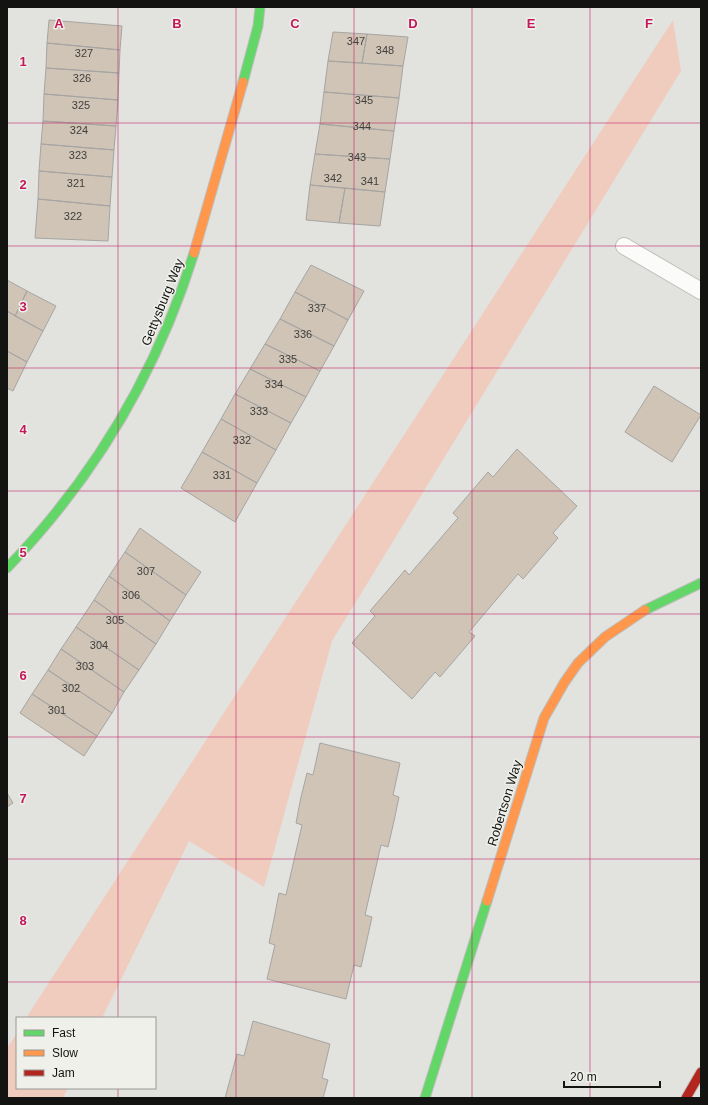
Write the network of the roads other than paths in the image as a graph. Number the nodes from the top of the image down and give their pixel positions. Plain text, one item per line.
1 (260, 7) edge
2 (624, 246) dead end
3 (701, 291) edge
4 (7, 568) edge
5 (701, 583) edge
6 (701, 1072) edge
7 (425, 1098) edge
8 (686, 1098) edge

1 - 4 street, Gettysburg Way
2 - 3 lane
5 - 7 street, Robertson Way
6 - 8 street

